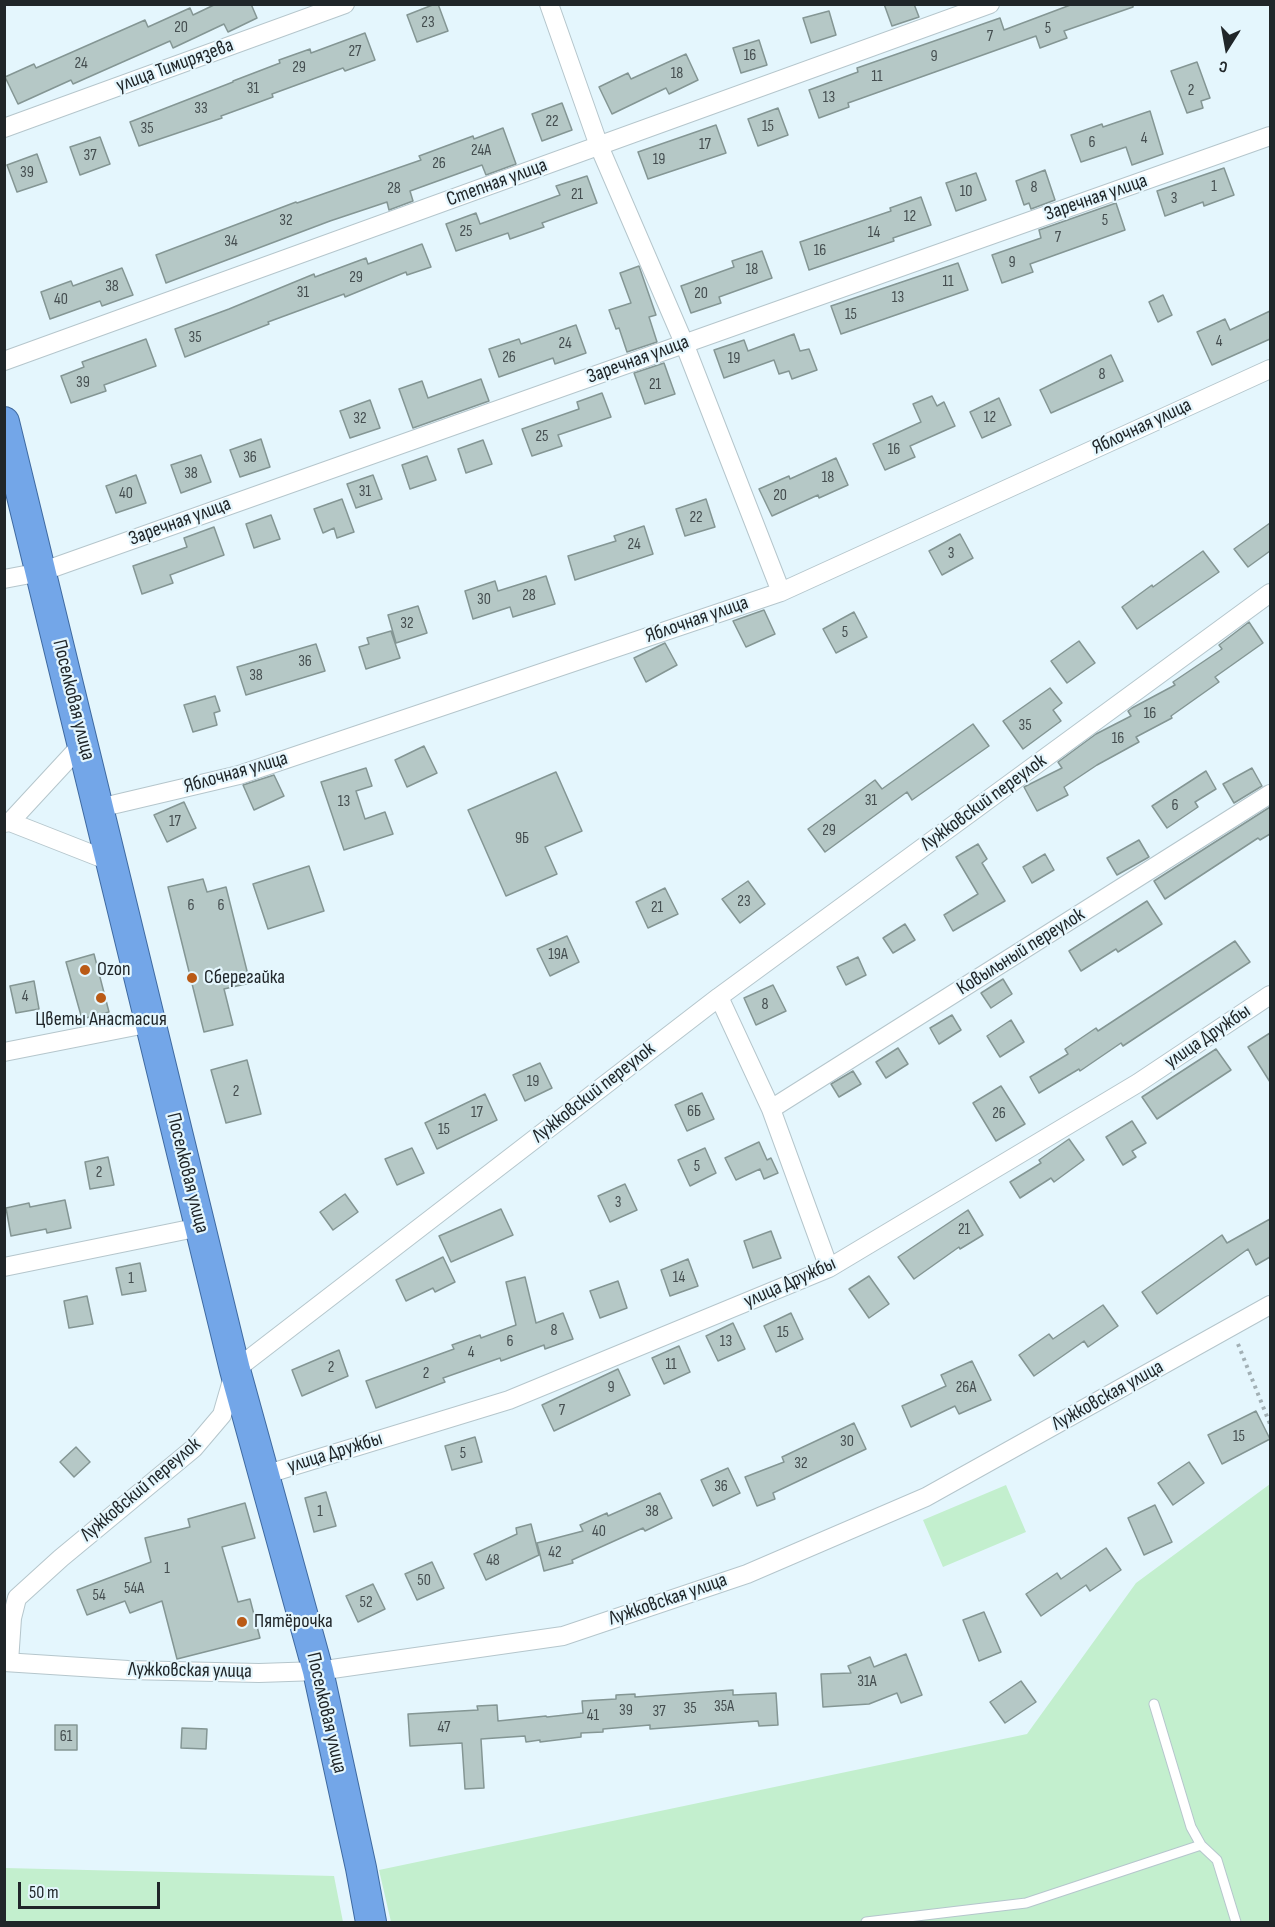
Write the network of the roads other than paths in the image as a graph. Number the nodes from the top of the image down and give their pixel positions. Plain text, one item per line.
1 (345, 4) edge
2 (549, 4) edge
3 (990, 4) edge
4 (4, 128) edge
5 (1270, 136) edge
6 (599, 146) junction
7 (684, 343) junction
8 (4, 361) edge
9 (1270, 369) edge
10 (4, 422) edge
11 (41, 572) junction
12 (4, 579) edge
13 (781, 592) junction
14 (1270, 593) edge
15 (84, 743) junction
16 (1270, 795) edge
17 (99, 808) junction
18 (7, 823) edge
19 (112, 862) junction
20 (1270, 995) edge
21 (719, 997) junction
22 (151, 1023) junction
23 (4, 1052) edge
24 (771, 1109) junction
25 (200, 1227) junction
26 (4, 1267) edge
27 (829, 1268) junction
28 (1270, 1305) edge
29 (235, 1370) junction
30 (264, 1475) junction
31 (7, 1662) edge
32 (318, 1671) junction
33 (1154, 1704) dead end
34 (1201, 1845) junction
35 (371, 1923) edge
36 (866, 1923) edge
37 (1236, 1923) edge

1 - 4 street, улица Тимирязева
2 - 6 street
3 - 6 street, Степная улица
5 - 7 street, Заречная улица
6 - 7 street
6 - 8 street, Степная улица
7 - 11 street, Заречная улица
7 - 13 street
9 - 13 street, Яблочная улица
10 - 11 highway, Поселковая улица
11 - 12 street, Заречная улица
11 - 15 highway, Поселковая улица
13 - 17 street, Яблочная улица
14 - 21 street, Лужковский переулок
15 - 17 highway, Поселковая улица
15 - 18 street
16 - 24 street, Ковыльный переулок
17 - 19 highway, Поселковая улица
18 - 19 street
19 - 22 highway, Поселковая улица
20 - 27 street, улица Дружбы
21 - 24 street
21 - 29 street, Лужковский переулок
22 - 23 street
22 - 25 highway, Поселковая улица
24 - 27 street
25 - 26 street
25 - 29 highway, Поселковая улица
27 - 30 street, улица Дружбы
28 - 32 street, Лужковская улица
29 - 30 highway, Поселковая улица
29 - 31 street, Лужковский переулок
30 - 32 highway, Поселковая улица
31 - 32 street, Лужковская улица
32 - 35 highway, Поселковая улица
33 - 34 lane
34 - 36 lane
34 - 37 lane

